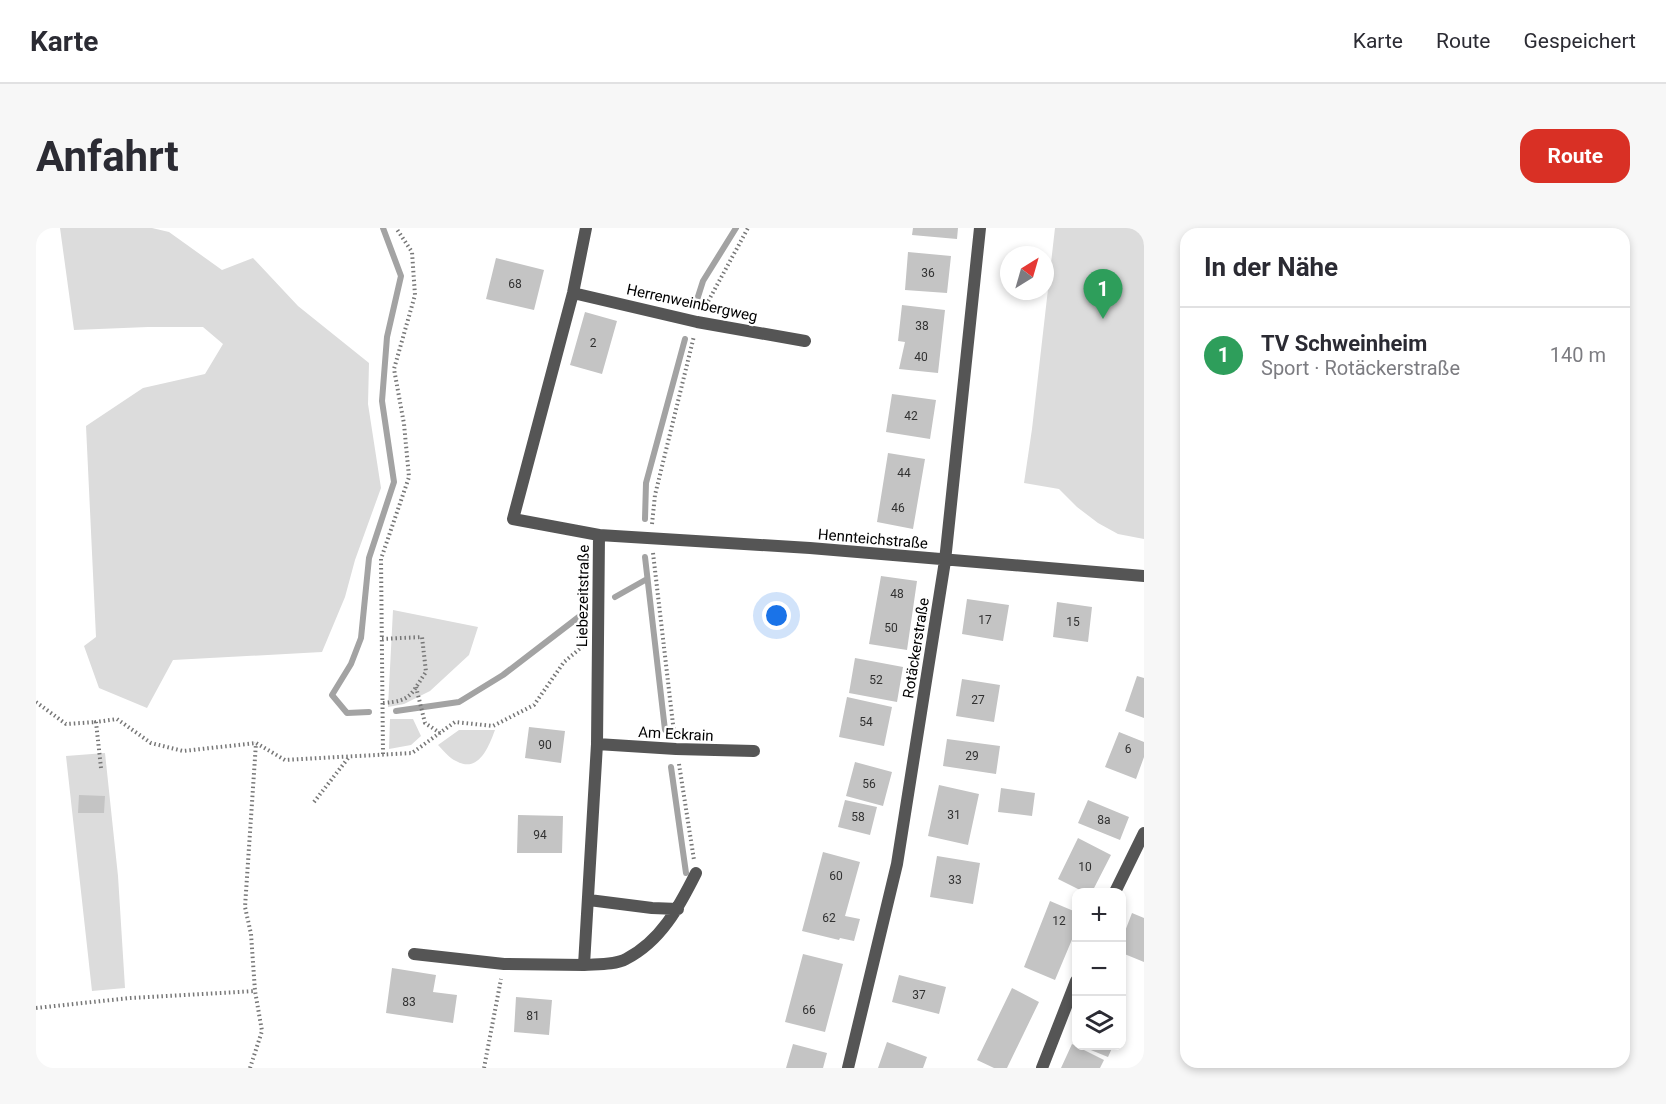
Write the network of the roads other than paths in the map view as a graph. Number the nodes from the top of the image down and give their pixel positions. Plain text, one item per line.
1 (586, 228) edge
2 (980, 228) edge
3 (573, 293) junction
4 (805, 341) dead end
5 (598, 535) junction
6 (945, 561) junction
7 (1144, 576) edge
8 (597, 744) junction
9 (754, 752) dead end
10 (1144, 833) edge
11 (696, 873) dead end
12 (1118, 888) edge
13 (589, 900) junction
14 (678, 909) junction
15 (414, 954) dead end
16 (584, 965) junction
17 (1072, 993) edge
18 (848, 1068) edge
19 (1042, 1068) edge

1 - 3 street, Liebezeitstraße
2 - 6 street, Rotäckerstraße
3 - 4 street, Herrenweinbergweg
3 - 5 street, Liebezeitstraße
5 - 6 street, Hennteichstraße
5 - 8 street, Liebezeitstraße
6 - 7 street, Hennteichstraße
6 - 18 street, Rotäckerstraße
8 - 9 street, Am Eckrain
8 - 13 street, Liebezeitstraße
10 - 12 street
11 - 14 street
13 - 14 street
13 - 16 street, Liebezeitstraße
14 - 16 street
15 - 16 street
17 - 19 street

